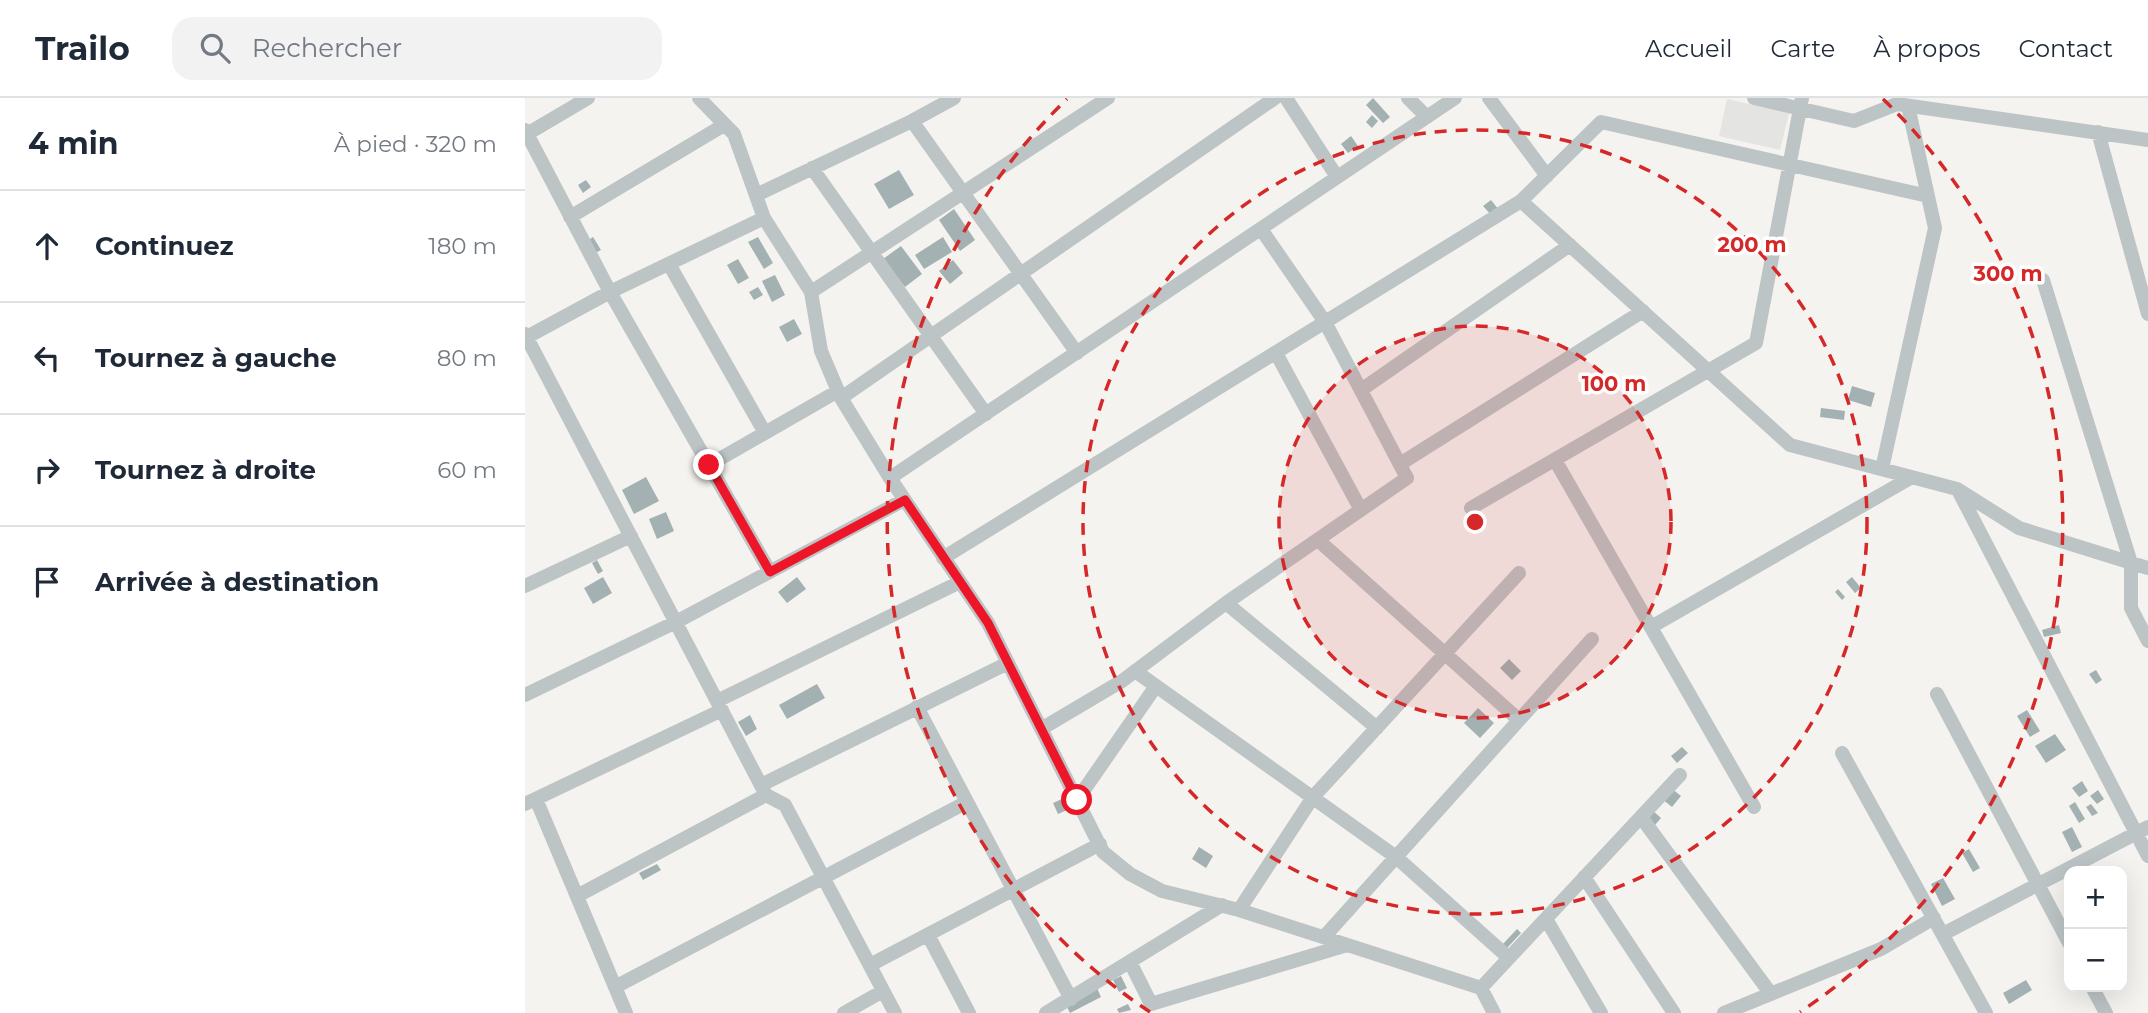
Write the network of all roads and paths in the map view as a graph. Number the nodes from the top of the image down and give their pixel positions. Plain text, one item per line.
1 (588, 98) edge
2 (699, 98) edge
3 (954, 98) edge
4 (1108, 98) edge
5 (1275, 98) edge
6 (1286, 98) edge
7 (1408, 98) edge
8 (1455, 98) edge
9 (1489, 98) edge
10 (1754, 98) edge
11 (1801, 103) edge
12 (1907, 106) junction
13 (1427, 117) junction
14 (912, 121) junction
15 (724, 125) junction
16 (526, 132) edge
17 (2098, 132) junction
18 (2148, 140) edge
19 (1789, 164) junction
20 (812, 168) junction
21 (1547, 176) junction
22 (1337, 177) junction
23 (963, 193) junction
24 (756, 195) junction
25 (1928, 196) junction
26 (1521, 201) junction
27 (570, 217) junction
28 (764, 219) junction
29 (1261, 229) junction
30 (1570, 245) junction
31 (872, 252) junction
32 (669, 264) junction
33 (1021, 274) junction
34 (2043, 280) dead end
35 (610, 292) junction
36 (811, 292) junction
37 (1643, 311) junction
38 (2148, 314) edge
39 (1325, 322) junction
40 (526, 336) edge
41 (931, 336) junction
42 (1077, 353) junction
43 (1276, 353) junction
44 (1708, 370) junction
45 (1360, 390) junction
46 (840, 394) junction
47 (986, 414) junction
48 (765, 433) junction
49 (1555, 460) junction
50 (1400, 464) junction
51 (709, 465) junction
52 (1882, 469) junction
53 (1912, 477) junction
54 (890, 478) junction
55 (1957, 489) junction
56 (905, 500) junction
57 (1471, 508) dead end
58 (1360, 510) junction
59 (631, 536) junction
60 (1318, 540) junction
61 (943, 558) junction
62 (2131, 563) junction
63 (2148, 568) edge
64 (770, 572) junction
65 (1519, 573) dead end
66 (960, 582) junction
67 (525, 586) edge
68 (1226, 603) junction
69 (676, 622) junction
70 (1651, 627) junction
71 (1592, 639) dead end
72 (2148, 641) edge
73 (1445, 653) junction
74 (1008, 663) junction
75 (1135, 671) junction
76 (1156, 686) junction
77 (1937, 694) dead end
78 (525, 695) edge
79 (719, 705) junction
80 (918, 708) junction
81 (1519, 720) junction
82 (1377, 728) junction
83 (1041, 729) junction
84 (1842, 753) dead end
85 (1680, 775) dead end
86 (764, 790) junction
87 (1313, 797) junction
88 (1077, 800) junction
89 (531, 802) edge
90 (967, 802) junction
91 (1753, 807) dead end
92 (1641, 817) junction
93 (2142, 830) edge
94 (1100, 844) junction
95 (2148, 856) edge
96 (1396, 857) junction
97 (1584, 877) junction
98 (823, 878) junction
99 (2038, 885) junction
100 (1013, 890) junction
101 (577, 896) junction
102 (1221, 905) junction
103 (1239, 910) junction
104 (1934, 918) junction
105 (1546, 919) junction
106 (1943, 934) junction
107 (2064, 934) edge
108 (928, 935) junction
109 (1324, 937) junction
110 (1347, 945) junction
111 (1509, 958) junction
112 (1130, 962) junction
113 (870, 965) junction
114 (615, 987) junction
115 (1481, 988) junction
116 (883, 991) junction
117 (2095, 992) edge
118 (1771, 994) junction
119 (1070, 999) junction
120 (626, 1013) edge
121 (844, 1013) edge
122 (895, 1013) edge
123 (969, 1013) edge
124 (1046, 1013) edge
125 (1494, 1013) edge
126 (1601, 1013) edge
127 (1674, 1013) edge
128 (1724, 1013) edge
129 (1986, 1013) edge
130 (2106, 1013) edge

1 - 16 street
2 - 15 street
3 - 14 street
4 - 23 street
5 - 33 street
6 - 22 street
7 - 13 street
8 - 13 street
9 - 21 street
10 - 11 street
11 - 12 street
11 - 19 street
12 - 17 street
12 - 25 street
13 - 22 street
14 - 20 street
14 - 23 street
15 - 24 street
15 - 27 street
16 - 27 street
17 - 18 street
17 - 38 street
19 - 21 street
19 - 25 street
19 - 44 street
20 - 24 street
20 - 31 street
21 - 26 street
22 - 29 street
23 - 31 street
23 - 33 street
24 - 28 street
25 - 52 street
26 - 30 street
26 - 39 street
27 - 35 street
28 - 32 street
28 - 36 street
29 - 39 street
29 - 42 street
30 - 37 street
30 - 45 street
31 - 36 street
31 - 41 street
32 - 35 street
32 - 48 street
33 - 41 street
33 - 42 street
34 - 62 street
35 - 40 street
35 - 51 street
36 - 46 street
37 - 44 street
37 - 50 street
39 - 43 street
39 - 45 street
40 - 59 street
41 - 46 street
41 - 47 street
42 - 47 street
43 - 58 street
43 - 61 street
44 - 49 street
44 - 52 street
45 - 50 street
46 - 48 street
46 - 54 street
47 - 54 street
48 - 51 street
49 - 57 street
49 - 70 street
50 - 58 street
51 - 64 street
52 - 53 street
53 - 55 street
53 - 70 street
54 - 56 street
55 - 62 street
55 - 93 street
56 - 61 street
56 - 64 street
58 - 60 street
59 - 67 street
59 - 69 street
60 - 68 street
60 - 73 street
61 - 66 street
62 - 63 street
62 - 72 street
64 - 69 street
65 - 73 street
66 - 74 street
66 - 79 street
68 - 75 street
68 - 82 street
69 - 78 street
69 - 79 street
70 - 91 street
71 - 81 street
73 - 81 street
73 - 82 street
74 - 80 street
74 - 83 street
75 - 76 street
75 - 83 street
76 - 87 street
76 - 88 street
77 - 99 street
79 - 86 street
79 - 89 street
80 - 86 street
80 - 90 street
81 - 96 street
82 - 87 street
83 - 88 street
84 - 104 street
85 - 92 street
86 - 98 street
86 - 101 street
87 - 96 street
87 - 103 street
88 - 94 street
89 - 101 street
90 - 98 street
90 - 100 street
92 - 97 street
92 - 118 street
93 - 95 street
93 - 99 street
94 - 100 street
94 - 102 street
96 - 109 street
96 - 111 street
97 - 105 street
97 - 127 street
98 - 113 street
98 - 114 street
99 - 106 street
99 - 107 street
100 - 108 street
100 - 119 street
101 - 114 street
102 - 103 street
102 - 112 street
103 - 109 street
104 - 106 street
104 - 118 street
105 - 111 street
105 - 126 street
106 - 129 street
108 - 113 street
108 - 123 street
109 - 110 street
110 - 112 street
110 - 115 street
111 - 115 street
112 - 119 street
113 - 116 street
114 - 120 street
115 - 125 street
116 - 121 street
116 - 122 street
117 - 130 street
118 - 128 street
119 - 124 street

